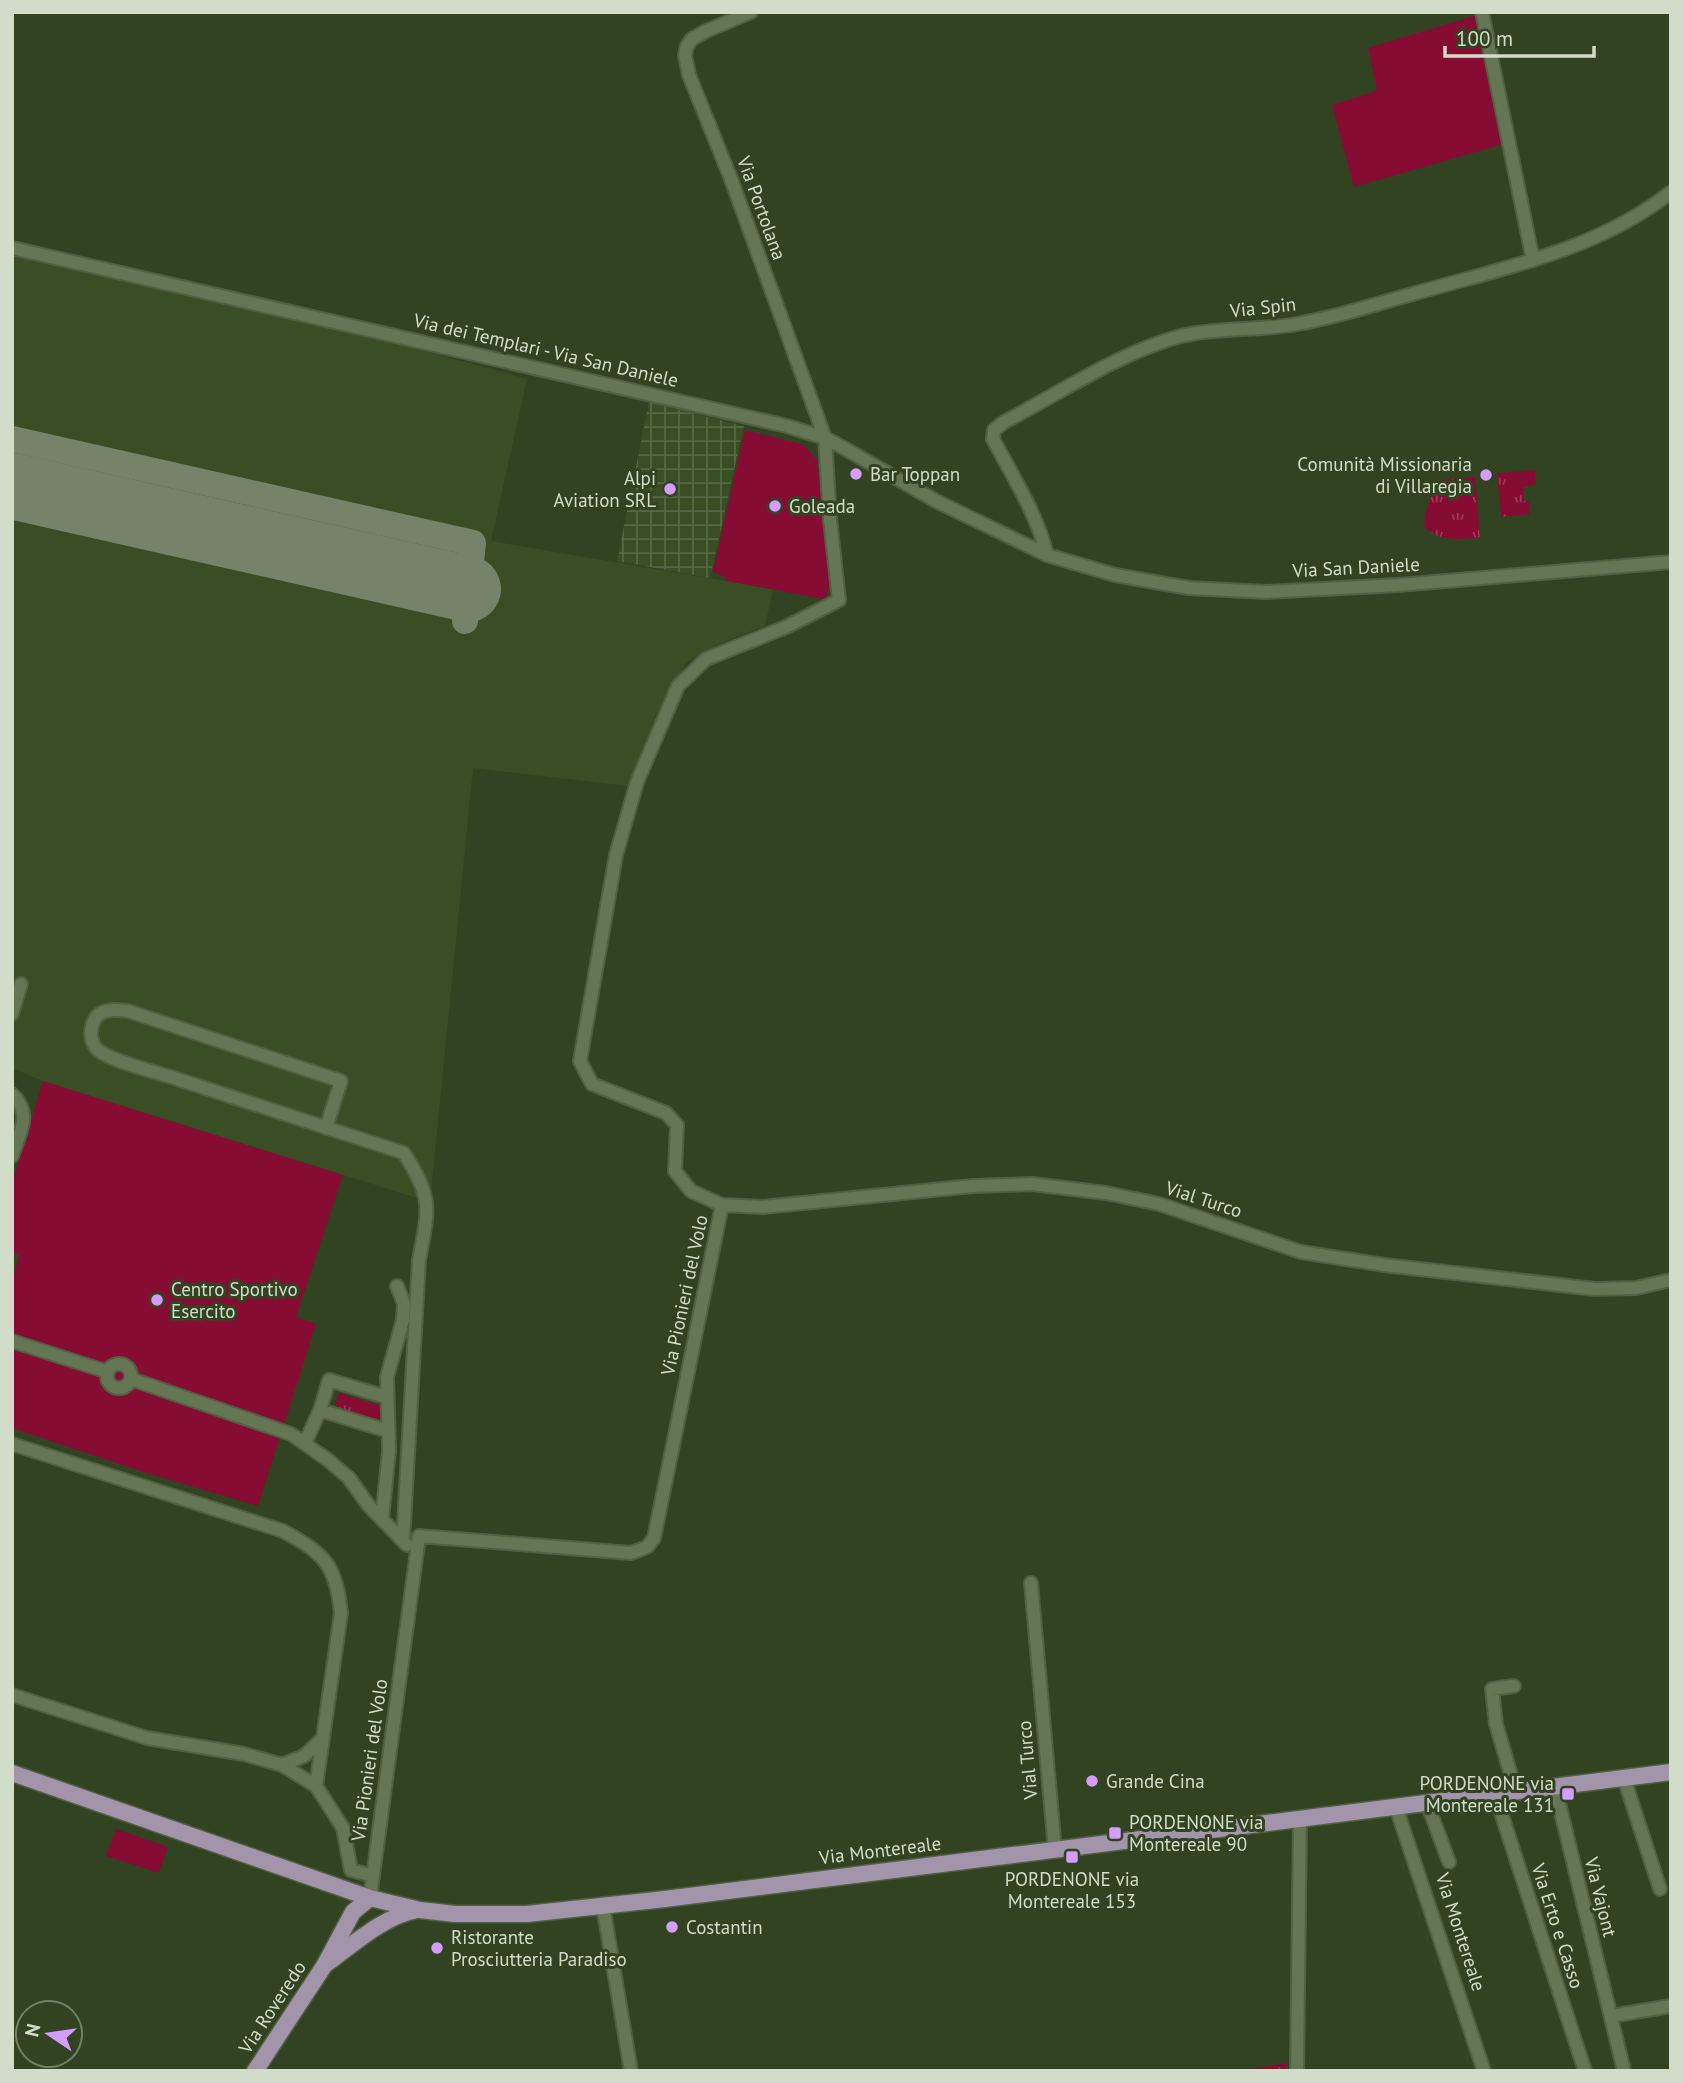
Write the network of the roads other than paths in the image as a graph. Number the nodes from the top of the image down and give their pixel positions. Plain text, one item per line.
1 (751, 12) edge
2 (1482, 12) edge
3 (722, 18) edge
4 (1671, 192) edge
5 (12, 248) edge
6 (1533, 261) junction
7 (825, 438) junction
8 (1047, 555) junction
9 (1671, 562) edge
10 (21, 984) dead end
11 (12, 1014) edge
12 (12, 1094) edge
13 (326, 1128) junction
14 (12, 1156) edge
15 (722, 1205) junction
16 (1671, 1280) edge
17 (397, 1286) dead end
18 (12, 1341) edge
19 (386, 1398) junction
20 (320, 1410) junction
21 (388, 1431) junction
22 (305, 1443) junction
23 (12, 1444) edge
24 (382, 1519) junction
25 (403, 1542) junction
26 (416, 1555) junction
27 (1031, 1583) dead end
28 (1514, 1686) dead end
29 (12, 1695) edge
30 (322, 1739) junction
31 (282, 1765) junction
32 (1671, 1772) edge
33 (12, 1773) edge
34 (1625, 1778) junction
35 (316, 1786) junction
36 (1555, 1787) junction
37 (1516, 1792) junction
38 (1495, 1794) junction
39 (1427, 1803) junction
40 (1396, 1807) junction
41 (1300, 1819) junction
42 (1055, 1850) junction
43 (1448, 1862) dead end
44 (373, 1876) junction
45 (327, 1883) junction
46 (1660, 1889) dead end
47 (370, 1898) junction
48 (603, 1906) junction
49 (420, 1910) junction
50 (345, 1924) junction
51 (370, 1933) junction
52 (324, 1966) junction
53 (1671, 2006) edge
54 (1611, 2016) junction
55 (255, 2071) edge
56 (631, 2071) edge
57 (1297, 2071) edge
58 (1484, 2071) edge
59 (1585, 2071) edge
60 (1624, 2071) edge

1 - 3 street
2 - 6 street
3 - 7 street, Via Portolana
4 - 6 street, Via Spin
5 - 7 street, Via dei Templari - Via San Daniele
6 - 8 street, Via Spin
7 - 8 street, Via dei Templari - Via San Daniele
7 - 15 street, Via Pionieri del Volo
8 - 9 street, Via San Daniele
10 - 11 street
12 - 14 street
13 - 13 street
13 - 25 street
15 - 16 street, Vial Turco
15 - 26 street, Via Pionieri del Volo
17 - 19 street
18 - 22 street
19 - 20 street
19 - 21 street
20 - 21 street
20 - 22 street
21 - 24 street
22 - 24 street
23 - 30 street
24 - 25 street
25 - 26 street
26 - 44 street, Via Pionieri del Volo
27 - 42 street, Vial Turco
28 - 37 street
29 - 31 street
30 - 31 street
30 - 35 street
31 - 35 street
32 - 34 main road, Via Montereale
33 - 45 main road, Via Montereale
34 - 36 main road, Via Montereale
34 - 46 street
35 - 44 street
36 - 37 main road, Via Montereale
36 - 54 street, Via Vajont
37 - 38 main road, Via Montereale
38 - 39 main road, Via Montereale
38 - 59 street, Via Erto e Casso
39 - 40 main road, Via Montereale
39 - 43 street, Via Montereale
40 - 41 main road, Via Montereale
40 - 58 street, Via Montereale
41 - 42 main road, Via Montereale
41 - 57 street
42 - 48 main road, Via Montereale
44 - 47 street, Via Pionieri del Volo
45 - 47 main road, Via Montereale
45 - 50 main road
47 - 49 main road, Via Montereale
47 - 50 main road, Via Roveredo
47 - 51 main road
48 - 49 main road, Via Montereale
48 - 56 street
49 - 51 main road, Via Roveredo
50 - 52 main road, Via Roveredo
51 - 52 main road, Via Roveredo
52 - 55 main road, Via Roveredo
53 - 54 street
54 - 60 street, Via Vajont

